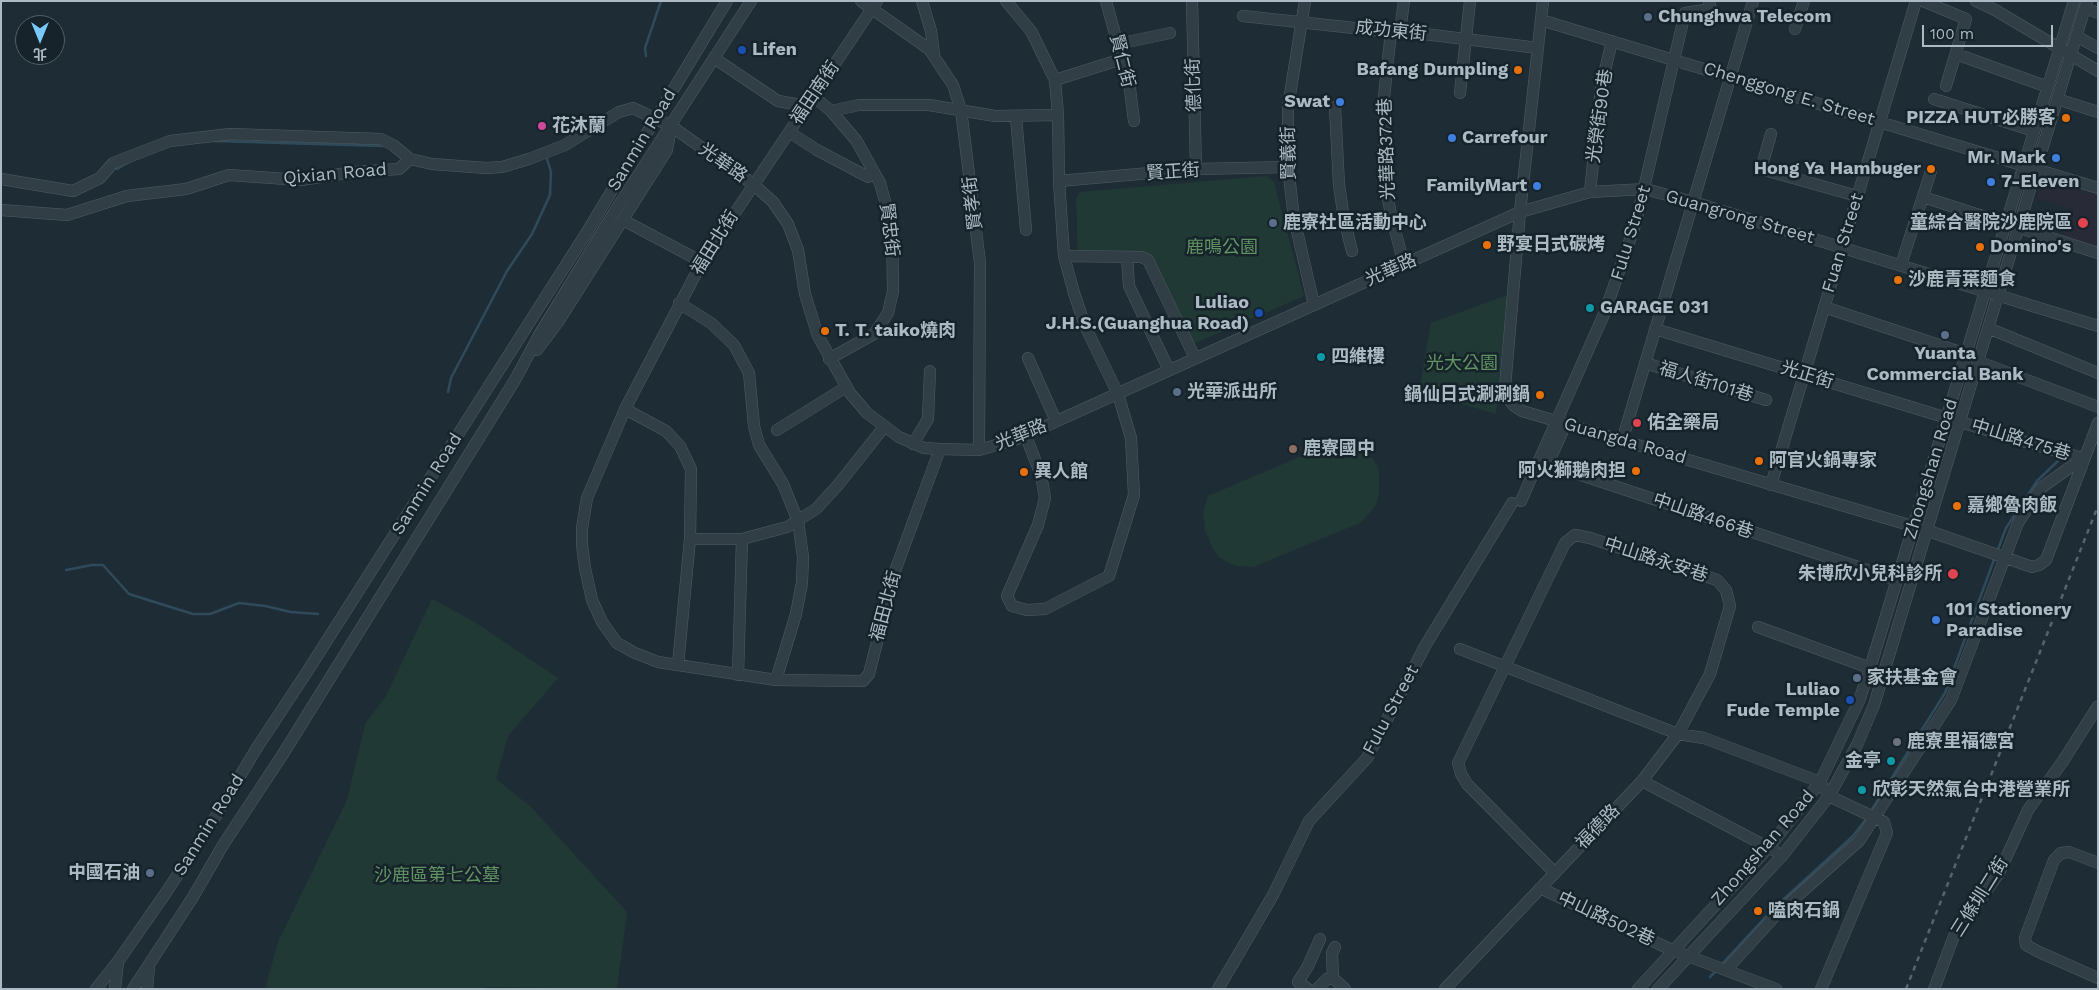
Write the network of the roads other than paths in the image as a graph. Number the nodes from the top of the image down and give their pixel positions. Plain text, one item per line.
1 (727, 1) edge
2 (751, 1) edge
3 (861, 1) edge
4 (922, 1) edge
5 (1006, 1) edge
6 (1106, 1) edge
7 (1192, 1) edge
8 (1305, 1) edge
9 (1404, 1) edge
10 (1470, 1) edge
11 (1544, 1) edge
12 (1710, 1) edge
13 (1752, 1) edge
14 (1804, 1) edge
15 (1916, 1) edge
16 (1923, 1) edge
17 (1976, 1) edge
18 (2074, 1) edge
19 (874, 5) edge
20 (2086, 5) edge
21 (2098, 13) edge
22 (1243, 16) dead end
23 (1541, 20) junction
24 (1303, 22) junction
25 (1795, 29) dead end
26 (1396, 31) junction
27 (1170, 33) dead end
28 (2076, 36) junction
29 (1465, 39) junction
30 (1612, 41) junction
31 (1118, 44) junction
32 (1538, 48) junction
33 (2060, 48) junction
34 (2098, 48) edge
35 (1956, 54) junction
36 (934, 56) junction
37 (2070, 56) junction
38 (714, 58) junction
39 (1122, 59) junction
40 (1673, 59) junction
41 (2098, 71) edge
42 (1730, 76) junction
43 (1055, 80) junction
44 (1946, 86) dead end
45 (2048, 87) junction
46 (1460, 93) dead end
47 (813, 96) junction
48 (1934, 99) dead end
49 (2057, 99) junction
50 (806, 106) junction
51 (1336, 107) dead end
52 (831, 110) junction
53 (961, 110) junction
54 (2098, 112) edge
55 (1058, 115) junction
56 (1016, 116) junction
57 (654, 120) junction
58 (1134, 121) dead end
59 (1880, 121) junction
60 (671, 126) junction
61 (2034, 131) junction
62 (789, 132) junction
63 (1771, 134) dead end
64 (410, 159) junction
65 (2024, 164) junction
66 (1288, 167) junction
67 (2036, 168) junction
68 (1196, 170) junction
69 (1931, 171) dead end
70 (868, 177) dead end
71 (1, 178) edge
72 (1059, 181) junction
73 (753, 184) junction
74 (2098, 188) edge
75 (1645, 189) junction
76 (1590, 192) junction
77 (1857, 196) junction
78 (1922, 197) junction
79 (1693, 202) junction
80 (1, 210) edge
81 (1520, 212) junction
82 (623, 220) junction
83 (2005, 224) junction
84 (2018, 229) junction
85 (1026, 230) dead end
86 (1842, 247) junction
87 (1352, 251) dead end
88 (2098, 253) edge
89 (1064, 256) junction
90 (1128, 256) junction
91 (702, 262) junction
92 (1404, 264) junction
93 (1901, 265) junction
94 (1986, 290) junction
95 (1998, 294) junction
96 (680, 303) junction
97 (1314, 304) junction
98 (1824, 308) junction
99 (2098, 326) edge
100 (1655, 328) junction
101 (1988, 328) junction
102 (1966, 354) junction
103 (1028, 358) dead end
104 (1195, 358) junction
105 (830, 359) junction
106 (1977, 361) junction
107 (1645, 363) junction
108 (1169, 370) junction
109 (930, 371) dead end
110 (2098, 373) edge
111 (1804, 374) junction
112 (515, 380) junction
113 (846, 387) junction
114 (1118, 394) junction
115 (1766, 400) dead end
116 (2098, 407) edge
117 (625, 409) junction
118 (1947, 417) junction
119 (1056, 421) junction
120 (1959, 421) junction
121 (1560, 422) junction
122 (2098, 423) edge
123 (884, 427) junction
124 (777, 430) dead end
125 (1025, 434) junction
126 (1622, 441) junction
127 (913, 444) junction
128 (940, 449) junction
129 (979, 450) junction
130 (2083, 458) junction
131 (431, 478) junction
132 (1771, 485) junction
133 (448, 488) junction
134 (798, 520) junction
135 (1913, 527) junction
136 (1926, 530) junction
137 (690, 539) junction
138 (742, 539) junction
139 (2005, 558) junction
140 (1897, 580) junction
141 (1758, 627) dead end
142 (1460, 649) dead end
143 (678, 665) junction
144 (1505, 665) junction
145 (1870, 668) junction
146 (738, 675) junction
147 (776, 680) junction
148 (2097, 708) edge
149 (1678, 734) junction
150 (1642, 781) junction
151 (1820, 782) junction
152 (1829, 796) junction
153 (1876, 817) junction
154 (1769, 847) junction
155 (1782, 856) junction
156 (2098, 863) edge
157 (1554, 872) junction
158 (1540, 888) junction
159 (1320, 939) dead end
160 (1335, 946) dead end
161 (1672, 950) junction
162 (1688, 956) junction
163 (119, 960) junction
164 (149, 965) junction
165 (1726, 970) junction
166 (1333, 978) junction
167 (2098, 978) edge
168 (96, 989) edge
169 (115, 989) edge
170 (133, 989) edge
171 (147, 989) edge
172 (1218, 989) edge
173 (1308, 989) edge
174 (1317, 989) edge
175 (1345, 989) edge
176 (1446, 989) edge
177 (1638, 989) edge
178 (1658, 989) edge
179 (1776, 989) edge
180 (1821, 989) edge
181 (1934, 989) edge

1 - 57 street, Sanmin Road
2 - 38 street, Sanmin Road
3 - 19 street, 賢孝街
4 - 36 street
5 - 43 street
6 - 31 street, 賢仁街
7 - 68 street, 德化街
8 - 24 street, 賢義街
9 - 26 street, 光華路372巷
10 - 29 street
11 - 23 street, Guangda Road
12 - 40 street, Fulu Street
13 - 42 street
14 - 25 street
15 - 59 street, Fuan Street
16 - 35 street
17 - 33 street
18 - 33 street, Zhongshan Road
19 - 36 street, 賢孝街
19 - 47 street, 福田南街
20 - 21 street
20 - 28 street, Zhongshan Road
22 - 24 street, 成功東街
23 - 30 street, Chenggong E. Street
23 - 32 street, Guangda Road
24 - 26 street, 成功東街
24 - 66 street, 賢義街
26 - 29 street, 成功東街
26 - 92 street, 光華路372巷
27 - 31 street
28 - 34 street
28 - 37 street, Zhongshan Road
29 - 32 street, 成功東街
29 - 46 street
30 - 40 street, Chenggong E. Street
30 - 76 street, 光榮街90巷
31 - 39 street, 賢仁街
32 - 81 street, Guangda Road
33 - 37 street
33 - 45 street, Zhongshan Road
35 - 44 street
35 - 45 street
36 - 53 street, 賢孝街
37 - 41 street
37 - 49 street, Zhongshan Road
38 - 50 street
38 - 60 street, Sanmin Road
39 - 43 street
39 - 58 street, 賢仁街
40 - 42 street, Chenggong E. Street
40 - 75 street, Fulu Street
42 - 59 street, Chenggong E. Street
42 - 79 street
43 - 55 street
45 - 61 street, Zhongshan Road
47 - 50 street, 福田南街
47 - 52 street, 賢忠街
48 - 61 street
49 - 54 street
49 - 67 street, Zhongshan Road
50 - 62 street, 福田南街
51 - 87 street
52 - 53 street
52 - 105 street, 賢忠街
53 - 56 street
53 - 129 street, 賢孝街
55 - 56 street
55 - 72 street
56 - 85 street
57 - 60 street, 光華路
57 - 64 street, Qixian Road
57 - 131 street, Sanmin Road
59 - 65 street, Chenggong E. Street
59 - 77 street, Fuan Street
60 - 73 street, 光華路
60 - 82 street, Sanmin Road
60 - 112 street, Sanmin Road
61 - 65 street, Zhongshan Road
62 - 70 street
62 - 73 street, 福田南街
63 - 77 street
64 - 71 street
64 - 80 street, Qixian Road
65 - 67 street, Chenggong E. Street
65 - 83 street, Zhongshan Road
66 - 68 street, 賢正街
66 - 97 street, 賢義街
67 - 74 street, Chenggong E. Street
67 - 84 street, Zhongshan Road
68 - 72 street, 賢正街
69 - 78 street
72 - 89 street
73 - 91 street, 福田北街
73 - 105 street, 光華路
75 - 76 street, Guangrong Street
75 - 79 street, Guangrong Street
75 - 121 street, Fulu Street
76 - 81 street, Guangrong Street
77 - 86 street, Fuan Street
78 - 83 street
78 - 93 street
79 - 86 street, Guangrong Street
79 - 100 street
81 - 92 street, 光華路
81 - 121 street, Guangda Road
82 - 91 street
82 - 112 street, Sanmin Road
83 - 84 street
83 - 94 street, Zhongshan Road
84 - 88 street
84 - 95 street, Zhongshan Road
86 - 93 street, Guangrong Street
86 - 98 street, Fuan Street
89 - 90 street
89 - 114 street
90 - 104 street
90 - 108 street
91 - 96 street, 福田北街
92 - 97 street, 光華路
93 - 94 street, Guangrong Street
94 - 95 street, Guangrong Street
94 - 102 street, Zhongshan Road
95 - 99 street, Guangrong Street
95 - 101 street, Zhongshan Road
96 - 117 street, 福田北街
96 - 134 street
97 - 104 street, 光華路
98 - 102 street
98 - 111 street, Fuan Street
100 - 107 street
100 - 111 street, 光正街
101 - 106 street, Zhongshan Road
101 - 110 street
102 - 118 street, Zhongshan Road
103 - 119 street
104 - 108 street, 光華路
105 - 113 street, 光華路
106 - 116 street
106 - 120 street, Zhongshan Road
107 - 115 street, 福人街101巷
107 - 126 street
108 - 114 street, 光華路
109 - 127 street
111 - 118 street, 光正街
111 - 132 street, Fuan Street
112 - 133 street, Sanmin Road
113 - 123 street, 光華路
113 - 124 street
114 - 119 street, 光華路
114 - 125 street
117 - 137 street
117 - 143 street, 福田北街
118 - 120 street, 光正街
118 - 135 street, Zhongshan Road
119 - 125 street, 光華路
120 - 130 street, 中山路475巷
120 - 136 street, Zhongshan Road
121 - 126 street, Guangda Road
121 - 140 street, 中山路466巷
121 - 172 street, Fulu Street
122 - 130 street, Guangda Road
123 - 127 street, 光華路
123 - 134 street
125 - 129 street, 光華路
126 - 132 street, Guangda Road
127 - 128 street, 光華路
128 - 129 street, 光華路
128 - 147 street, 福田北街
130 - 139 street
130 - 139 street, Guangda Road
131 - 133 street
131 - 163 street, Sanmin Road
132 - 135 street, Guangda Road
133 - 164 street, Sanmin Road
134 - 138 street
134 - 147 street
135 - 136 street, Guangda Road
135 - 140 street, Zhongshan Road
136 - 139 street, Guangda Road
136 - 152 street, Zhongshan Road
137 - 138 street
137 - 143 street
138 - 146 street
139 - 153 street
140 - 145 street, Zhongshan Road
141 - 145 street
142 - 144 street
143 - 146 street, 福田北街
144 - 149 street
144 - 149 street, 中山路永安巷
144 - 157 street, 中山路永安巷
145 - 151 street, Zhongshan Road
146 - 147 street, 福田北街
148 - 181 street, 三條圳二街
149 - 150 street, 福德路
149 - 151 street
150 - 154 street
150 - 157 street, 福德路
151 - 152 street
151 - 154 street, Zhongshan Road
152 - 153 street
152 - 155 street, Zhongshan Road
153 - 165 street
153 - 180 street
154 - 155 street
154 - 161 street, Zhongshan Road
155 - 162 street, Zhongshan Road
156 - 167 street
157 - 158 street, 福德路
158 - 161 street, 中山路502巷
158 - 176 street, 福德路
159 - 173 street
160 - 166 street
161 - 162 street, 中山路502巷
161 - 177 street, Zhongshan Road
162 - 165 street, 中山路502巷
162 - 178 street, Zhongshan Road
163 - 168 street, Sanmin Road
163 - 169 street, Sanmin Road
164 - 170 street, Sanmin Road
164 - 171 street, Sanmin Road
165 - 179 street, 中山路502巷
166 - 174 street
166 - 175 street

